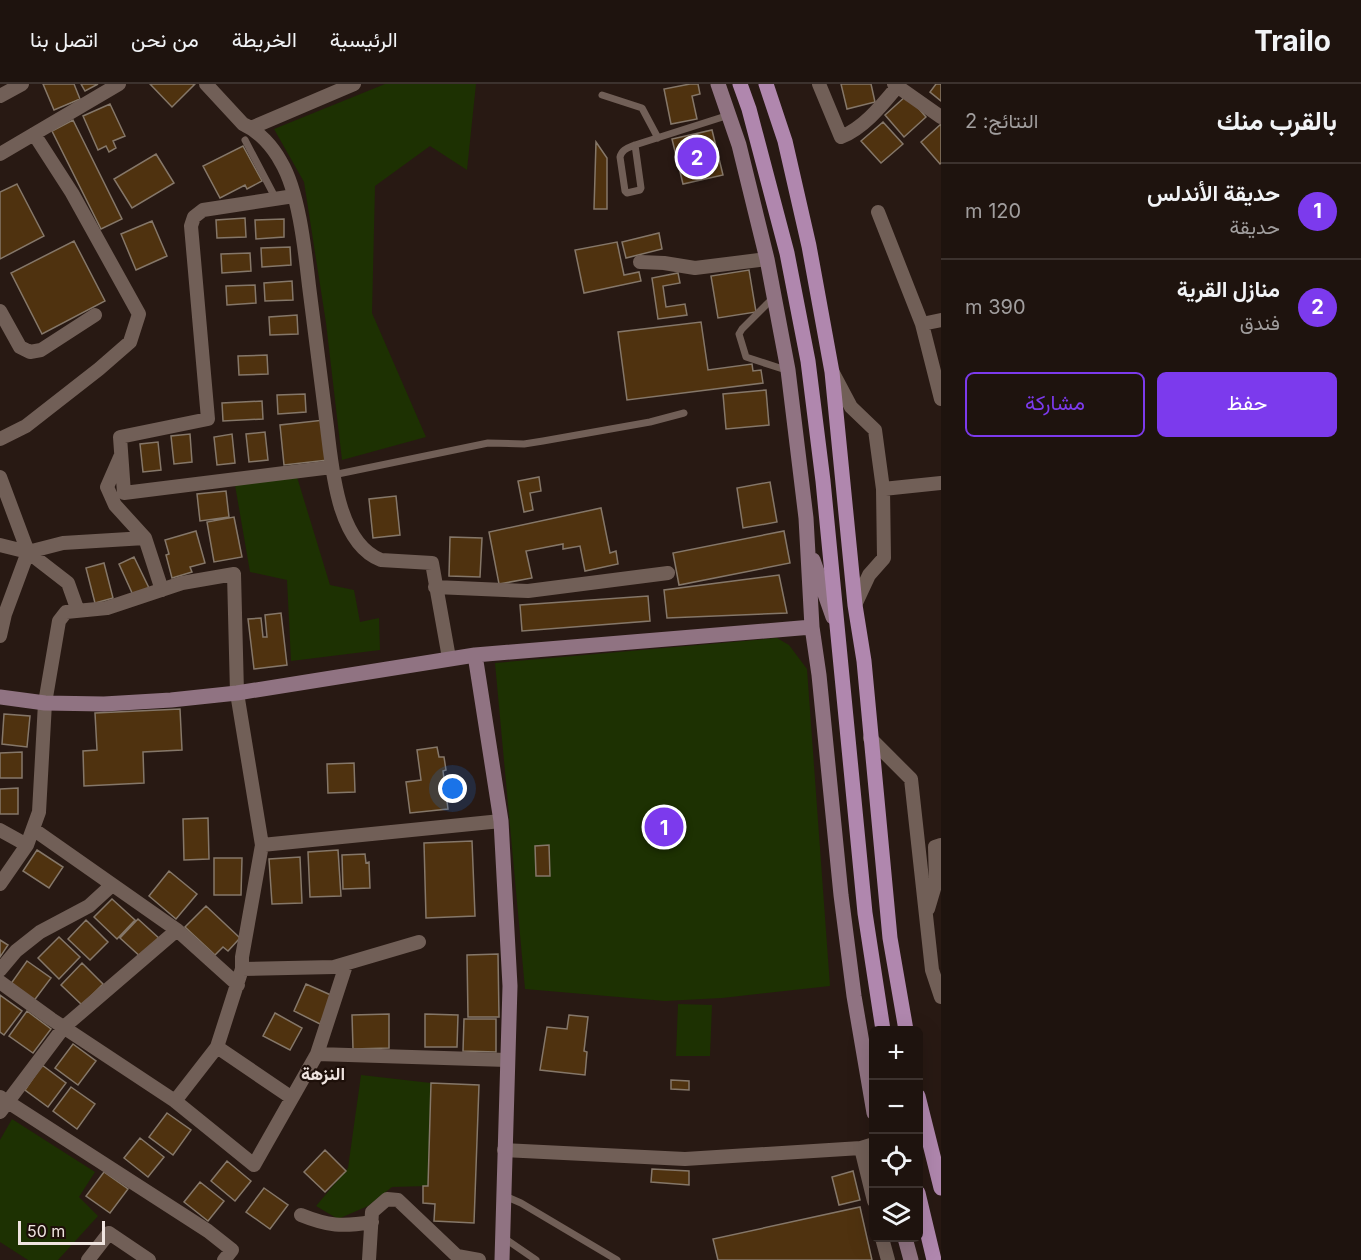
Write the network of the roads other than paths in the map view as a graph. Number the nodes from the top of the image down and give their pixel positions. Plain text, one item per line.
1 (22, 84) edge
2 (119, 84) edge
3 (206, 84) edge
4 (354, 84) edge
5 (718, 84) edge
6 (740, 84) edge
7 (766, 84) edge
8 (819, 84) edge
9 (895, 85) edge
10 (602, 95) dead end
11 (0, 96) edge
12 (729, 115) junction
13 (941, 117) edge
14 (34, 134) junction
15 (248, 134) junction
16 (658, 138) junction
17 (635, 145) junction
18 (0, 154) edge
19 (294, 196) junction
20 (276, 199) junction
21 (878, 212) dead end
22 (767, 259) junction
23 (640, 262) dead end
24 (774, 297) junction
25 (0, 311) edge
26 (95, 315) dead end
27 (941, 320) edge
28 (922, 324) junction
29 (938, 368) edge
30 (788, 370) junction
31 (832, 372) junction
32 (941, 399) edge
33 (684, 413) dead end
34 (0, 439) edge
35 (122, 453) junction
36 (333, 471) junction
37 (0, 477) edge
38 (941, 483) edge
39 (883, 489) junction
40 (145, 538) junction
41 (807, 543) junction
42 (0, 545) edge
43 (28, 552) junction
44 (668, 573) dead end
45 (435, 587) junction
46 (162, 590) junction
47 (855, 605) junction
48 (78, 611) junction
49 (2, 614) edge
50 (836, 623) junction
51 (812, 627) junction
52 (0, 636) edge
53 (475, 655) junction
54 (449, 658) junction
55 (237, 693) junction
56 (0, 697) edge
57 (45, 703) junction
58 (870, 738) junction
59 (501, 821) junction
60 (33, 829) junction
61 (0, 830) edge
62 (262, 845) junction
63 (941, 845) edge
64 (27, 846) junction
65 (0, 884) edge
66 (112, 885) junction
67 (926, 915) junction
68 (177, 930) junction
69 (419, 942) dead end
70 (346, 965) junction
71 (242, 969) junction
72 (0, 970) edge
73 (0, 982) edge
74 (238, 985) junction
75 (941, 997) edge
76 (882, 1026) edge
77 (905, 1026) edge
78 (64, 1027) junction
79 (218, 1047) junction
80 (317, 1054) junction
81 (864, 1055) junction
82 (507, 1060) junction
83 (869, 1066) edge
84 (869, 1087) edge
85 (292, 1098) junction
86 (175, 1101) junction
87 (2, 1104) edge
88 (923, 1116) edge
89 (867, 1146) edge
90 (504, 1150) junction
91 (872, 1188) edge
92 (941, 1188) edge
93 (503, 1195) junction
94 (923, 1214) edge
95 (301, 1215) dead end
96 (372, 1222) junction
97 (502, 1237) junction
98 (883, 1242) edge
99 (906, 1242) edge
100 (88, 1260) edge
101 (149, 1260) edge
102 (224, 1260) edge
103 (369, 1260) edge
104 (479, 1260) edge
105 (502, 1260) edge
106 (536, 1260) edge
107 (617, 1260) edge
108 (888, 1260) edge
109 (911, 1260) edge
110 (934, 1260) edge

1 - 11 street
2 - 14 street
3 - 15 street
4 - 15 street
5 - 12 street
6 - 50 main road
7 - 31 main road
8 - 9 street
9 - 13 street
10 - 16 lane
12 - 16 lane
12 - 22 street
14 - 18 street
14 - 34 street
15 - 19 street
15 - 20 lane
16 - 17 lane
17 - 17 lane
19 - 20 street
19 - 36 street
20 - 35 street
21 - 28 street
22 - 23 street
22 - 24 street
24 - 30 street
24 - 30 lane
25 - 26 street
27 - 28 street
28 - 29 street
29 - 32 street
30 - 41 street
31 - 39 street
31 - 47 main road
33 - 36 lane
35 - 36 street
35 - 40 street
36 - 45 street
37 - 43 street
38 - 39 street
39 - 47 street
40 - 43 street
40 - 46 street
41 - 50 street
41 - 51 street
42 - 43 street
43 - 48 street
43 - 49 street
44 - 45 street
45 - 54 street
46 - 48 street
46 - 55 street
47 - 58 main road
48 - 57 street
49 - 52 street
50 - 76 main road
51 - 53 street
51 - 81 street
53 - 54 street
53 - 59 street
54 - 55 street
55 - 57 street
55 - 62 street
56 - 57 street
57 - 60 street
58 - 67 street
58 - 77 main road
59 - 62 street
59 - 82 street
60 - 64 street
60 - 66 street
61 - 64 street
62 - 71 street
63 - 67 street
64 - 65 street
66 - 68 street
66 - 72 street
67 - 75 street
68 - 74 street
68 - 78 street
69 - 70 street
70 - 71 street
70 - 80 street
71 - 74 street
73 - 78 street
74 - 79 street
78 - 86 street
78 - 87 street
79 - 85 street
79 - 86 street
80 - 82 street
80 - 85 street
81 - 83 street
81 - 84 street
82 - 90 street
85 - 86 street
87 - 102 street
88 - 92 main road
89 - 90 street
89 - 91 street
90 - 93 street
93 - 97 street
93 - 107 lane
94 - 110 main road
95 - 96 street
96 - 103 street
96 - 104 street
97 - 105 street
97 - 106 lane
98 - 108 street
99 - 109 street
100 - 101 street

